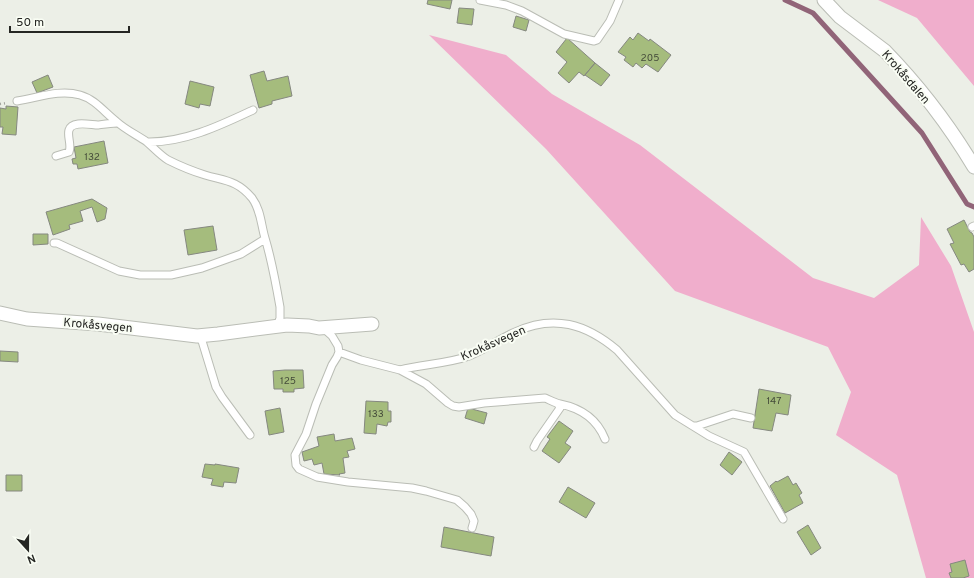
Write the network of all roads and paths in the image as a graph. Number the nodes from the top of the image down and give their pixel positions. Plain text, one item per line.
1 (480, 0) edge
2 (619, 0) edge
3 (824, 0) edge
4 (17, 101) dead end
5 (253, 110) dead end
6 (117, 123) junction
7 (147, 142) junction
8 (56, 156) dead end
9 (974, 167) edge
10 (265, 239) junction
11 (54, 243) dead end
12 (0, 313) edge
13 (372, 324) dead end
14 (277, 326) junction
15 (323, 328) junction
16 (197, 336) junction
17 (339, 352) junction
18 (400, 370) junction
19 (558, 404) junction
20 (751, 418) dead end
21 (691, 425) junction
22 (250, 435) dead end
23 (605, 438) dead end
24 (534, 447) dead end
25 (783, 519) dead end
26 (472, 528) dead end

1 - 2 lane
3 - 9 street, Krokåsdalen
4 - 6 lane
5 - 7 lane
6 - 7 lane
6 - 8 lane
7 - 10 lane
10 - 11 lane
10 - 14 lane
12 - 16 street, Krokåsvegen
13 - 15 street, Krokåsvegen
14 - 15 street, Krokåsvegen
14 - 16 street, Krokåsvegen
15 - 17 lane
16 - 22 lane
17 - 18 lane, Krokåsvegen
17 - 26 lane
18 - 19 lane, Krokåsvegen
18 - 21 lane, Krokåsvegen
19 - 23 lane, Krokåsvegen
19 - 24 lane
20 - 21 lane
21 - 25 lane, Krokåsvegen

